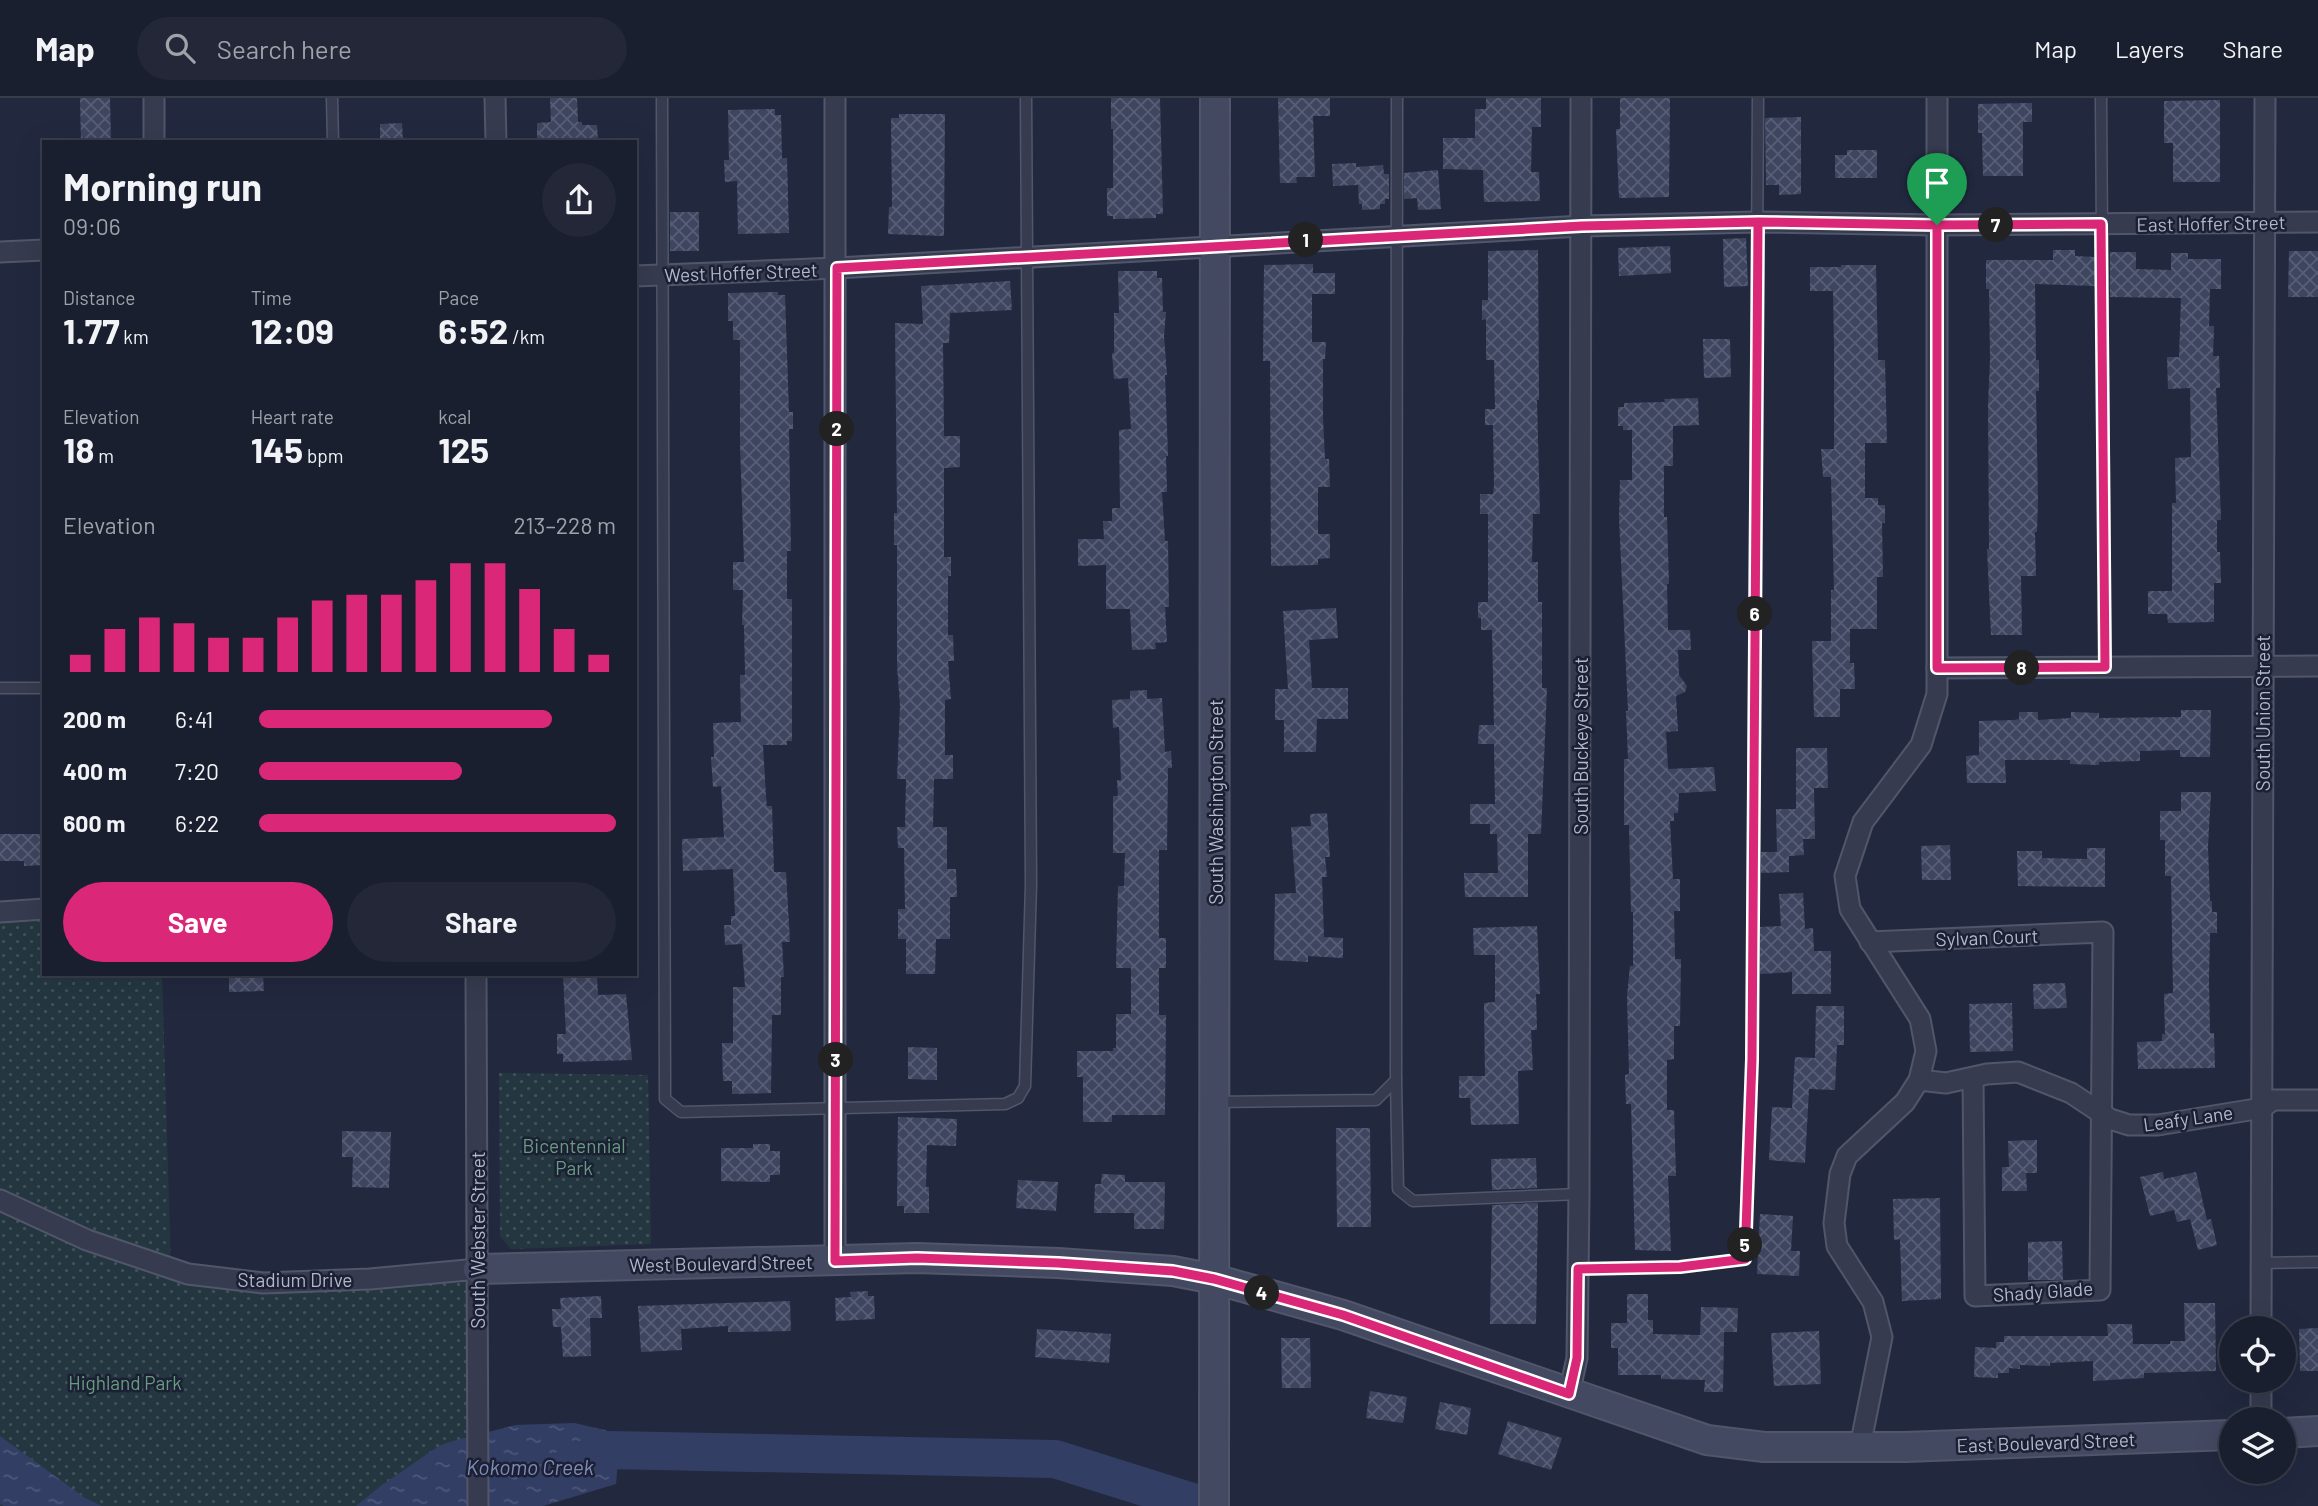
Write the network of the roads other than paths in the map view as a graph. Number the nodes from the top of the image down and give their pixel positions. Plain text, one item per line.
1 (154, 98) edge
2 (332, 98) edge
3 (495, 98) edge
4 (662, 98) edge
5 (835, 98) edge
6 (1026, 98) edge
7 (1216, 98) edge
8 (1397, 98) edge
9 (1581, 98) edge
10 (1758, 98) edge
11 (1937, 98) edge
12 (2101, 98) edge
13 (2265, 98) edge
14 (154, 140) edge
15 (332, 140) edge
16 (496, 140) edge
17 (1758, 222) junction
18 (2265, 222) junction
19 (2318, 222) edge
20 (2101, 224) junction
21 (1937, 225) junction
22 (1582, 226) junction
23 (1398, 235) junction
24 (1216, 245) junction
25 (42, 250) edge
26 (0, 252) edge
27 (1026, 256) junction
28 (837, 268) junction
29 (663, 274) junction
30 (637, 275) edge
31 (2262, 665) junction
32 (2318, 666) edge
33 (2105, 667) junction
34 (1937, 668) junction
35 (0, 688) edge
36 (42, 688) edge
37 (42, 909) edge
38 (0, 912) edge
39 (2104, 932) joint
40 (1870, 943) junction
41 (476, 976) edge
42 (1973, 1078) junction
43 (1396, 1080) junction
44 (1919, 1080) junction
45 (2318, 1100) edge
46 (1215, 1102) junction
47 (836, 1106) junction
48 (2262, 1108) junction
49 (2101, 1113) junction
50 (1579, 1194) junction
51 (0, 1200) edge
52 (835, 1261) junction
53 (2318, 1262) edge
54 (2261, 1263) junction
55 (478, 1269) junction
56 (1578, 1269) junction
57 (1214, 1279) junction
58 (2261, 1316) edge
59 (1569, 1394) junction
60 (2318, 1431) edge
61 (2296, 1432) edge
62 (2219, 1435) edge
63 (1860, 1447) junction
64 (478, 1506) edge
65 (1214, 1506) edge

1 - 14 street
2 - 15 lane
3 - 16 street
4 - 29 lane
5 - 28 street
6 - 27 lane
7 - 24 main road, South Washington Street
8 - 23 lane
9 - 22 street, South Buckeye Street
10 - 17 lane
11 - 21 street
12 - 20 lane
13 - 18 street, South Union Street
17 - 21 street, West Hoffer Street
17 - 22 street, West Hoffer Street
17 - 56 lane
18 - 19 street, East Hoffer Street
18 - 20 street, East Hoffer Street
18 - 31 street, South Union Street
20 - 21 street, East Hoffer Street
20 - 33 lane
21 - 34 street
22 - 23 street, West Hoffer Street
22 - 50 street, South Buckeye Street
23 - 24 street, West Hoffer Street
23 - 43 lane
24 - 27 street, West Hoffer Street
24 - 46 main road, South Washington Street
25 - 26 street
27 - 28 street, West Hoffer Street
27 - 47 lane
28 - 29 street, West Hoffer Street
28 - 47 street
29 - 30 street, West Hoffer Street
29 - 47 lane
31 - 32 street
31 - 33 street
31 - 48 street, South Union Street
33 - 34 street
34 - 40 street
35 - 36 lane
37 - 38 street
39 - 40 street, Sylvan Court
39 - 49 street, Shady Glade
40 - 44 street
41 - 55 street, South Webster Street
42 - 44 street, Leafy Lane
42 - 49 street, Leafy Lane
42 - 49 street, Shady Glade
43 - 46 lane
43 - 50 lane
44 - 63 street
45 - 48 street, Leafy Lane
46 - 57 main road, South Washington Street
47 - 52 street
48 - 49 street, Leafy Lane
48 - 54 street, South Union Street
50 - 56 street, South Buckeye Street
51 - 55 street, Stadium Drive
52 - 55 main road, West Boulevard Street
52 - 57 main road, West Boulevard Street
53 - 54 lane
54 - 58 street, South Union Street
55 - 64 street, South Webster Street
56 - 59 street, South Buckeye Street
57 - 59 main road, West Boulevard Street
57 - 65 main road, South Washington Street
59 - 63 main road, West Boulevard Street
60 - 61 main road
62 - 63 main road, East Boulevard Street

